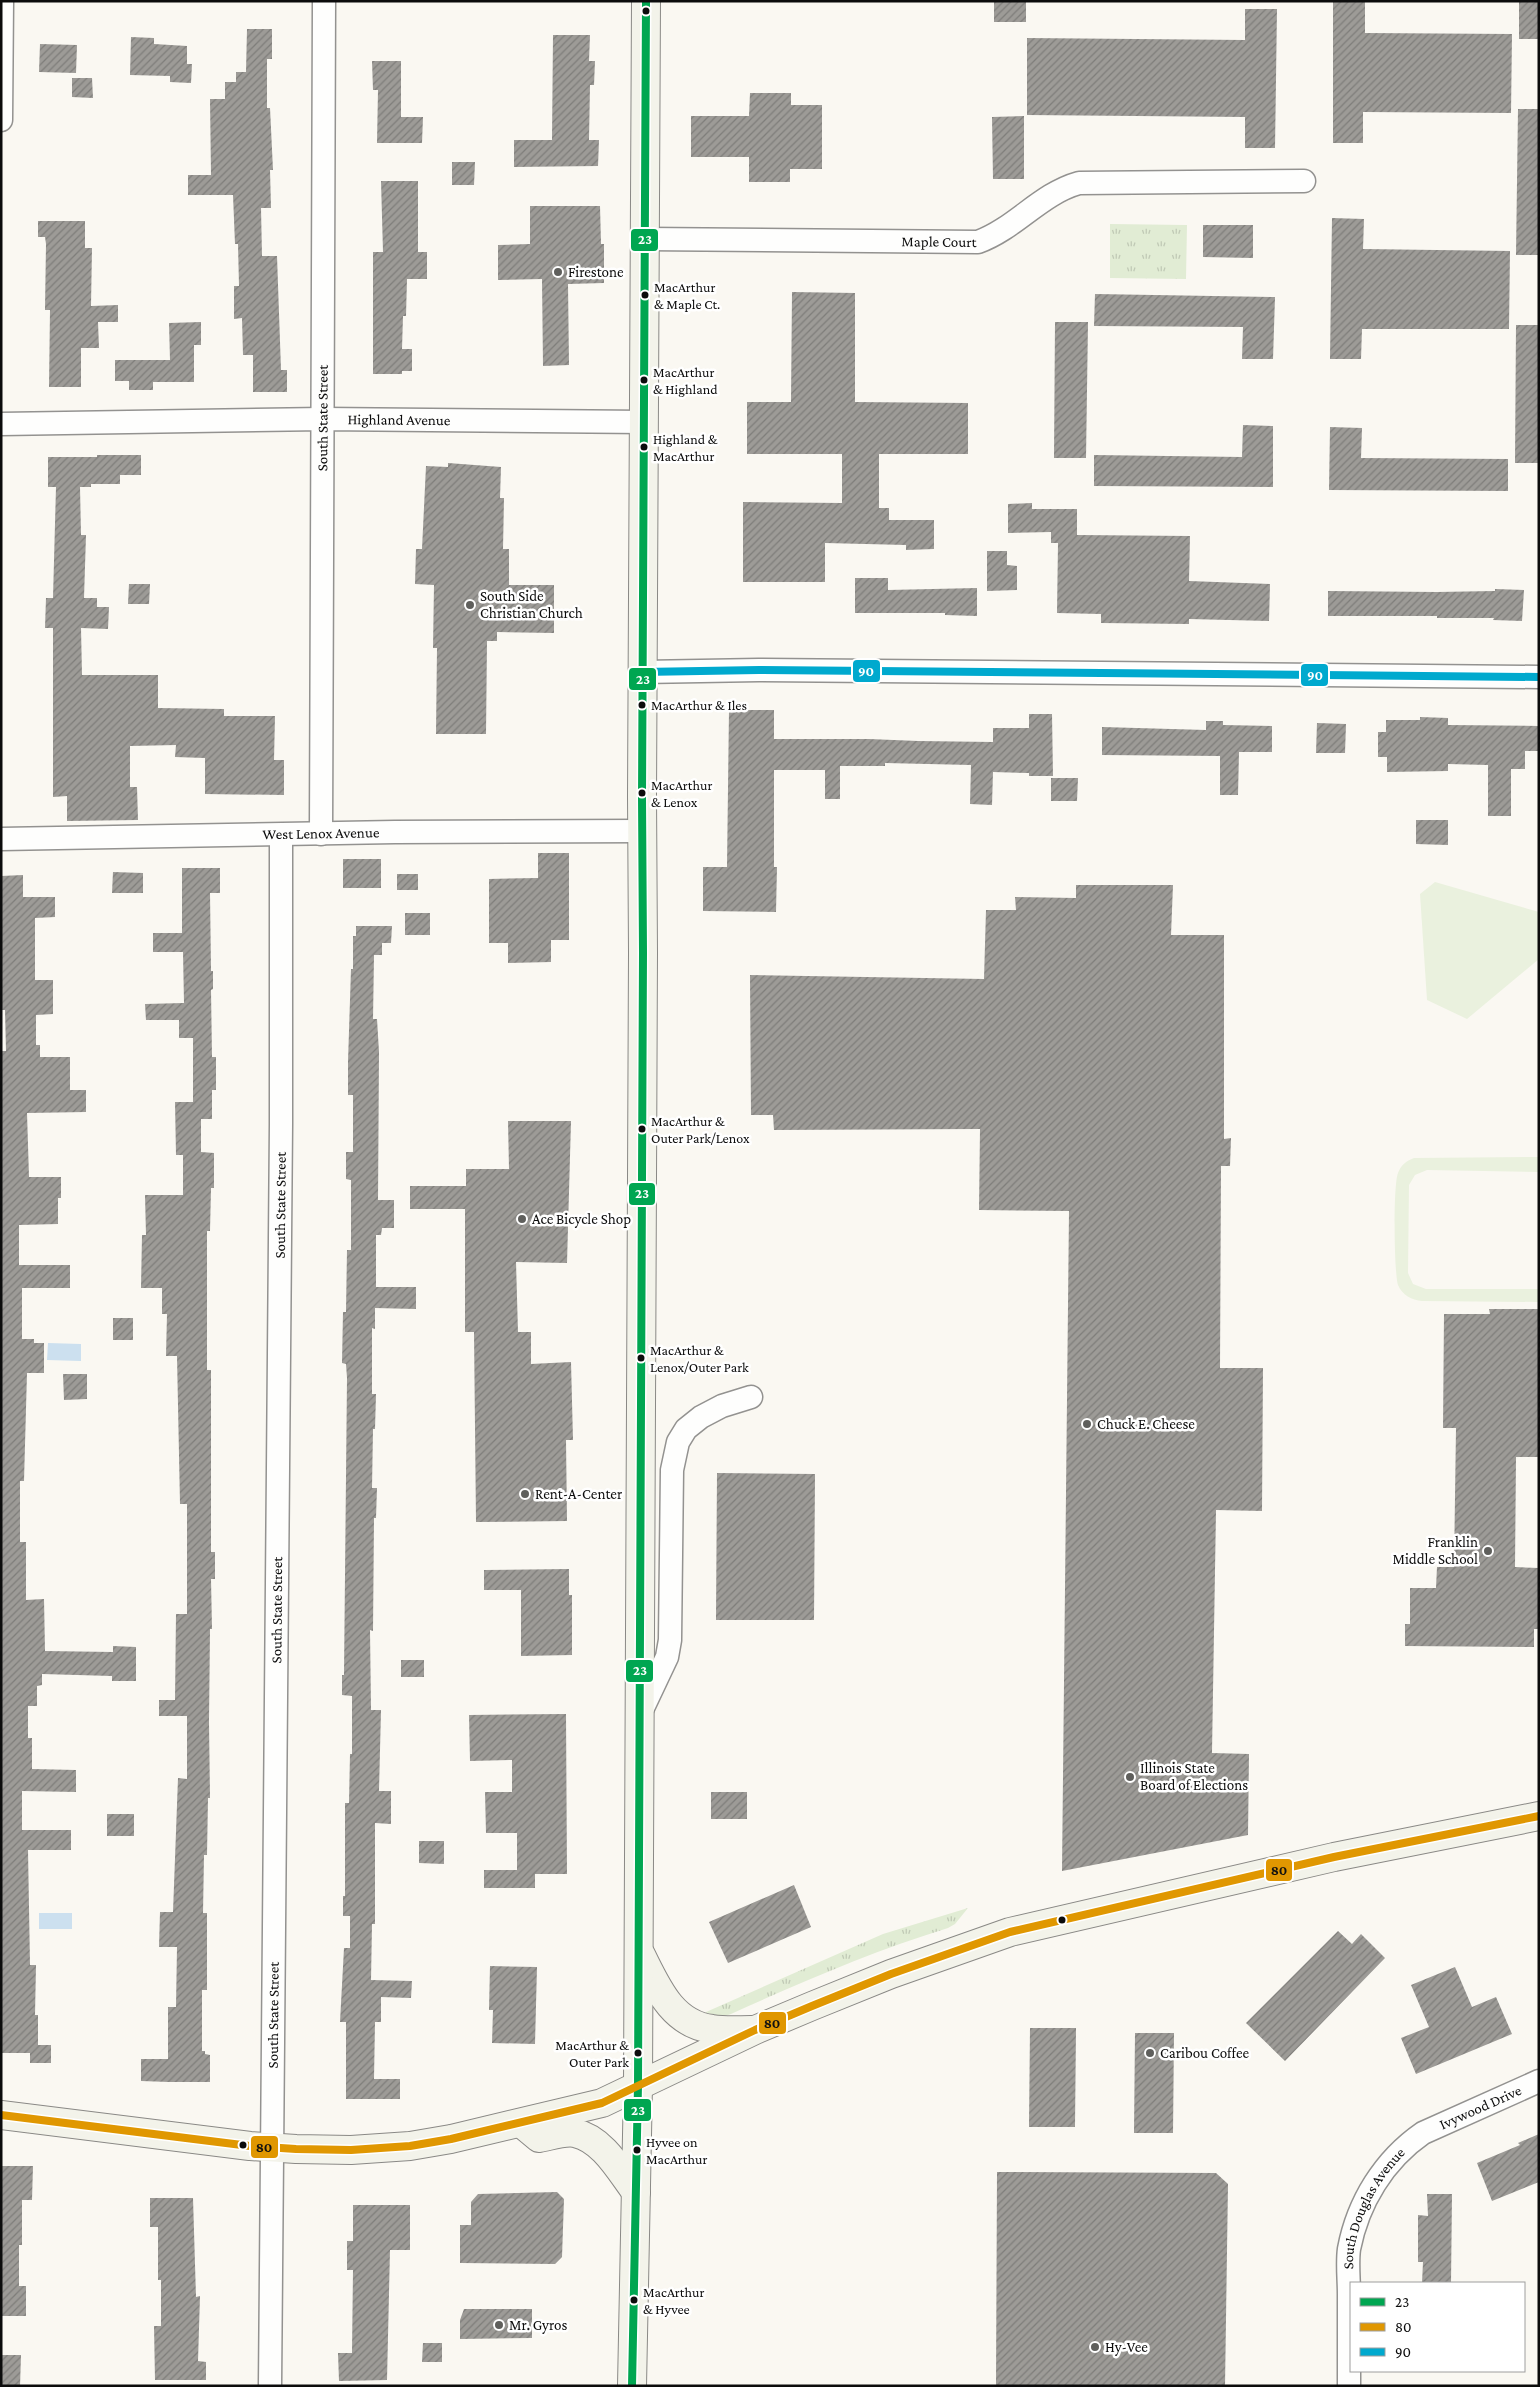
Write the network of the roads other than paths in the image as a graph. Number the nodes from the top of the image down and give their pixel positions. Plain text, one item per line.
1 (2, 1) edge
2 (324, 1) edge
3 (646, 1) edge
4 (1, 120) edge
5 (1304, 181) dead end
6 (645, 239) junction
7 (323, 419) junction
8 (645, 422) junction
9 (1, 424) edge
10 (642, 672) junction
11 (1539, 677) edge
12 (642, 831) junction
13 (321, 834) junction
14 (281, 835) junction
15 (1, 839) edge
16 (751, 1398) dead end
17 (638, 1717) junction
18 (1539, 1816) edge
19 (638, 1949) junction
20 (755, 2030) junction
21 (1539, 2082) edge
22 (638, 2085) junction
23 (1, 2115) edge
24 (521, 2123) junction
25 (1422, 2133) joint
26 (272, 2147) junction
27 (636, 2192) junction
28 (270, 2386) edge
29 (632, 2386) edge
30 (1349, 2386) edge

1 - 4 street
2 - 7 street, South State Street
3 - 6 main road
5 - 6 street, Maple Court
6 - 8 main road
7 - 8 street, Highland Avenue
7 - 9 street, Highland Avenue
7 - 13 street, South State Street
8 - 10 main road
10 - 11 street
10 - 12 main road
12 - 13 street, West Lenox Avenue
12 - 17 main road
13 - 14 street, West Lenox Avenue
14 - 15 street, West Lenox Avenue
14 - 26 street, South State Street
16 - 17 street
17 - 19 main road
18 - 20 main road
19 - 20 main road
19 - 22 main road
20 - 22 main road
21 - 25 street, Ivywood Drive
22 - 24 main road
22 - 27 main road
23 - 26 main road
24 - 26 main road
24 - 27 main road
25 - 30 street, South Douglas Avenue
26 - 28 street, South State Street
27 - 29 main road

